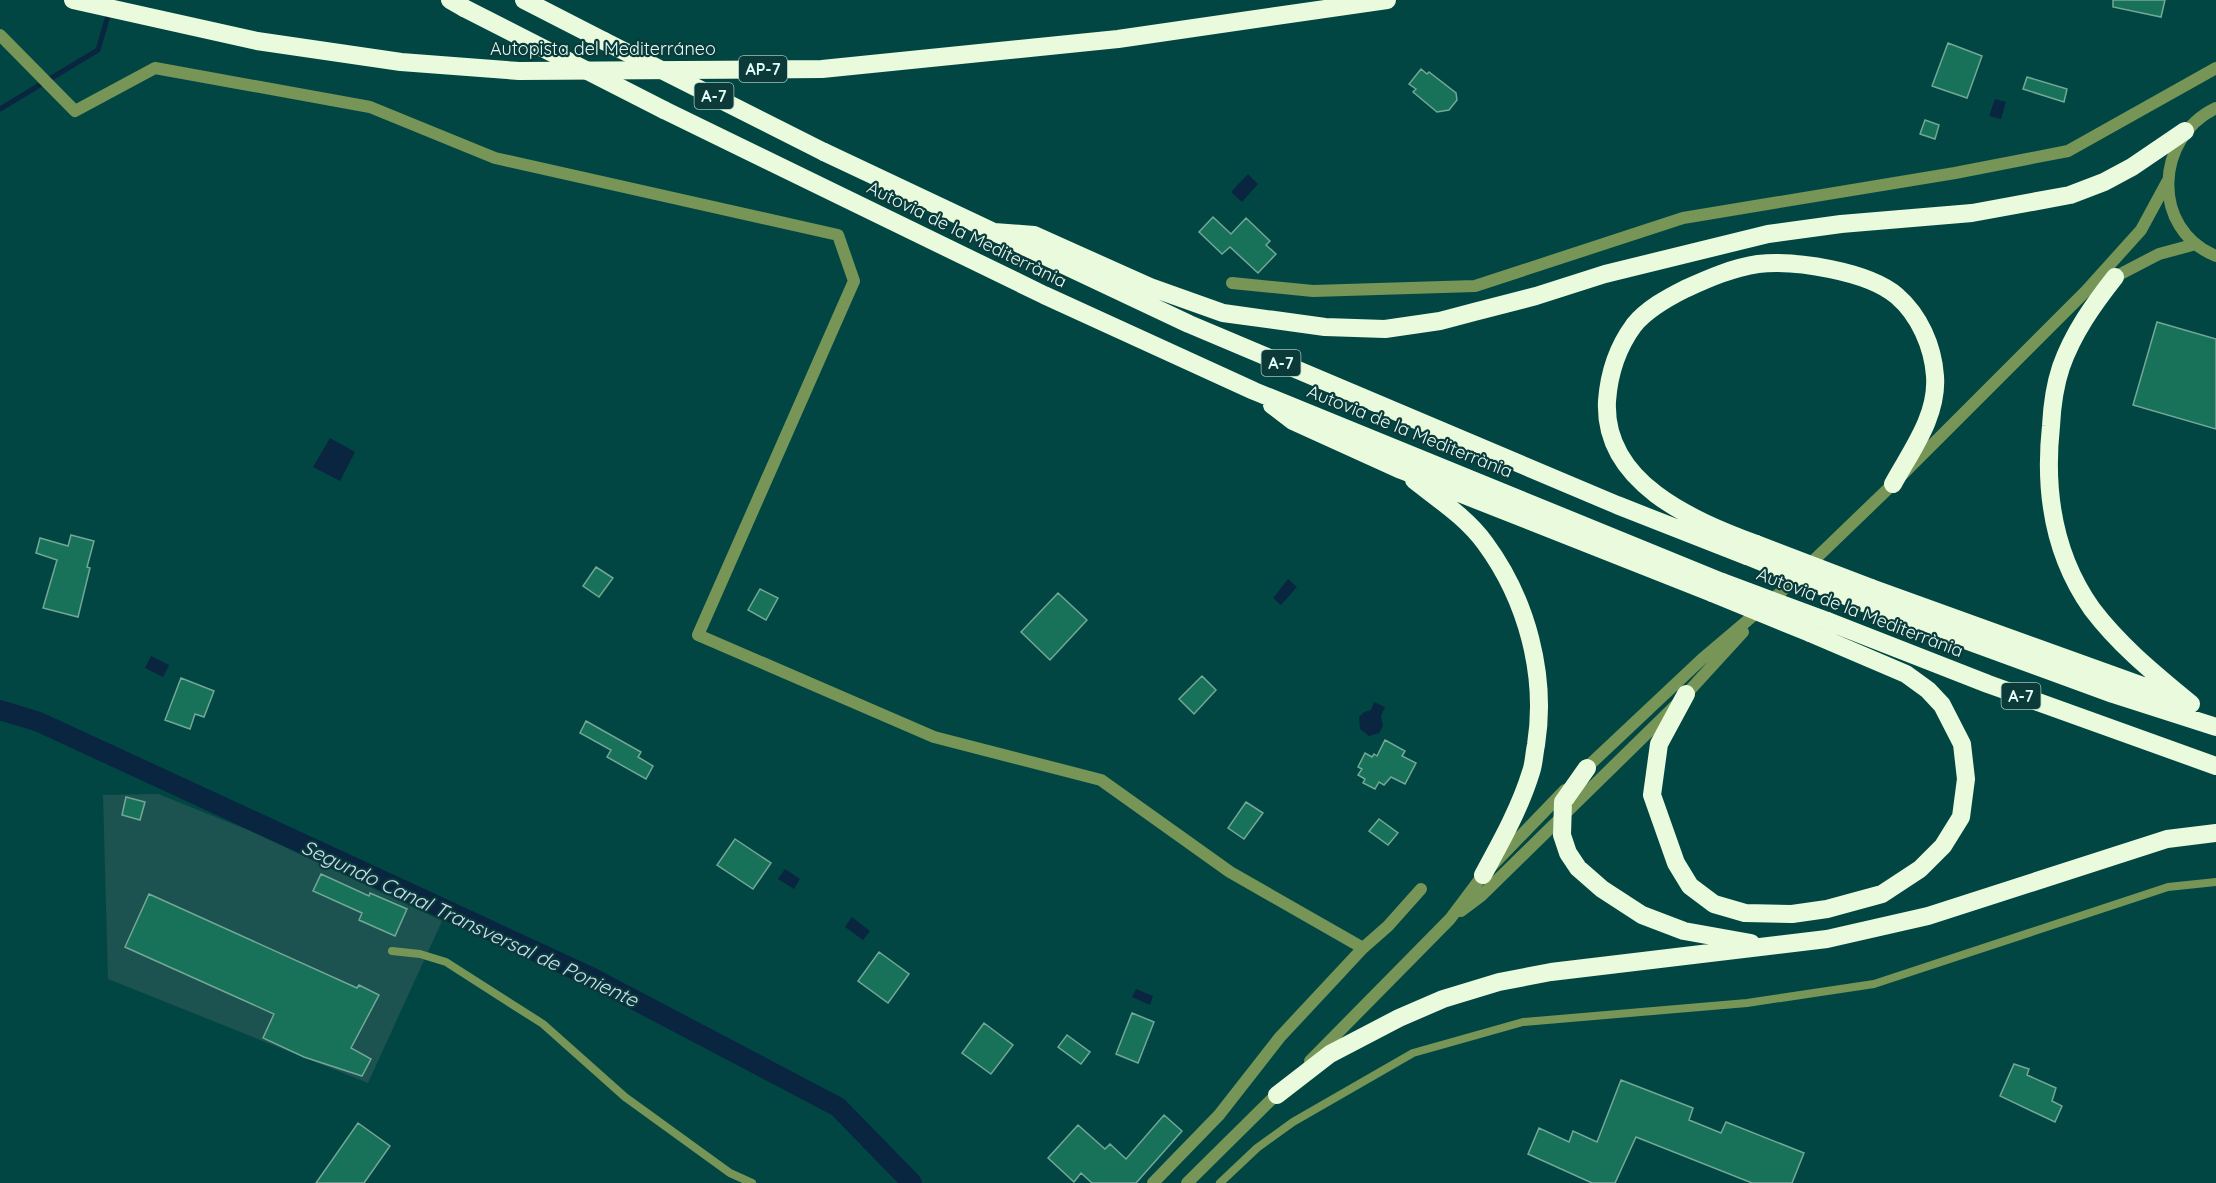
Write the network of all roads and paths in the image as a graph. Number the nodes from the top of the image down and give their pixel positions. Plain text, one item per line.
1 (73, 0) edge
2 (524, 0) edge
3 (1387, 0) edge
4 (457, 4) edge
5 (0, 35) edge
6 (2216, 68) edge
7 (2216, 108) edge
8 (2186, 131) junction
9 (2167, 182) junction
10 (994, 232) junction
11 (2196, 244) junction
12 (2216, 256) edge
13 (2115, 277) junction
14 (1232, 284) dead end
15 (2086, 291) junction
16 (1254, 391) junction
17 (1401, 470) junction
18 (1893, 484) junction
19 (1751, 550) junction
20 (1717, 587) junction
21 (1781, 592) junction
22 (1686, 694) junction
23 (2191, 704) junction
24 (2216, 716) edge
25 (2216, 727) edge
26 (2216, 766) edge
27 (1587, 768) junction
28 (1562, 817) junction
29 (2216, 833) edge
30 (1483, 875) junction
31 (2216, 882) edge
32 (1421, 889) dead end
33 (1450, 919) junction
34 (1775, 946) junction
35 (1363, 948) junction
36 (392, 951) dead end
37 (1277, 1095) junction
38 (752, 1183) edge
39 (1153, 1183) edge
40 (1187, 1183) edge
41 (1220, 1183) edge

1 - 3 highway, Autopista del Mediterráneo / AP-7
2 - 10 highway, Autovia de la Mediterrània / A-7, bridge
4 - 16 highway, Autovia de la Mediterrània / A-7, bridge
5 - 35 street
6 - 14 street
7 - 8 street
8 - 9 street
8 - 10 highway
9 - 11 street
9 - 15 street
10 - 19 highway, Autovia de la Mediterrània / A-7
11 - 12 street
11 - 13 street
13 - 15 street
13 - 23 highway
15 - 18 street
16 - 17 highway
16 - 20 highway, Autovia de la Mediterrània / A-7
17 - 20 highway
17 - 30 highway
18 - 19 highway
18 - 21 street
19 - 23 highway, bridge
19 - 25 highway, Autovia de la Mediterrània / A-7, bridge
20 - 22 highway, bridge
20 - 26 highway, Autovia de la Mediterrània / A-7, bridge
21 - 22 street
21 - 27 street
22 - 28 street
23 - 24 highway
27 - 28 highway
27 - 30 street
28 - 33 street
28 - 34 highway
29 - 34 highway
30 - 33 street
31 - 41 lane
32 - 35 street
33 - 37 street
34 - 37 highway
35 - 39 street
36 - 38 lane
37 - 40 street

